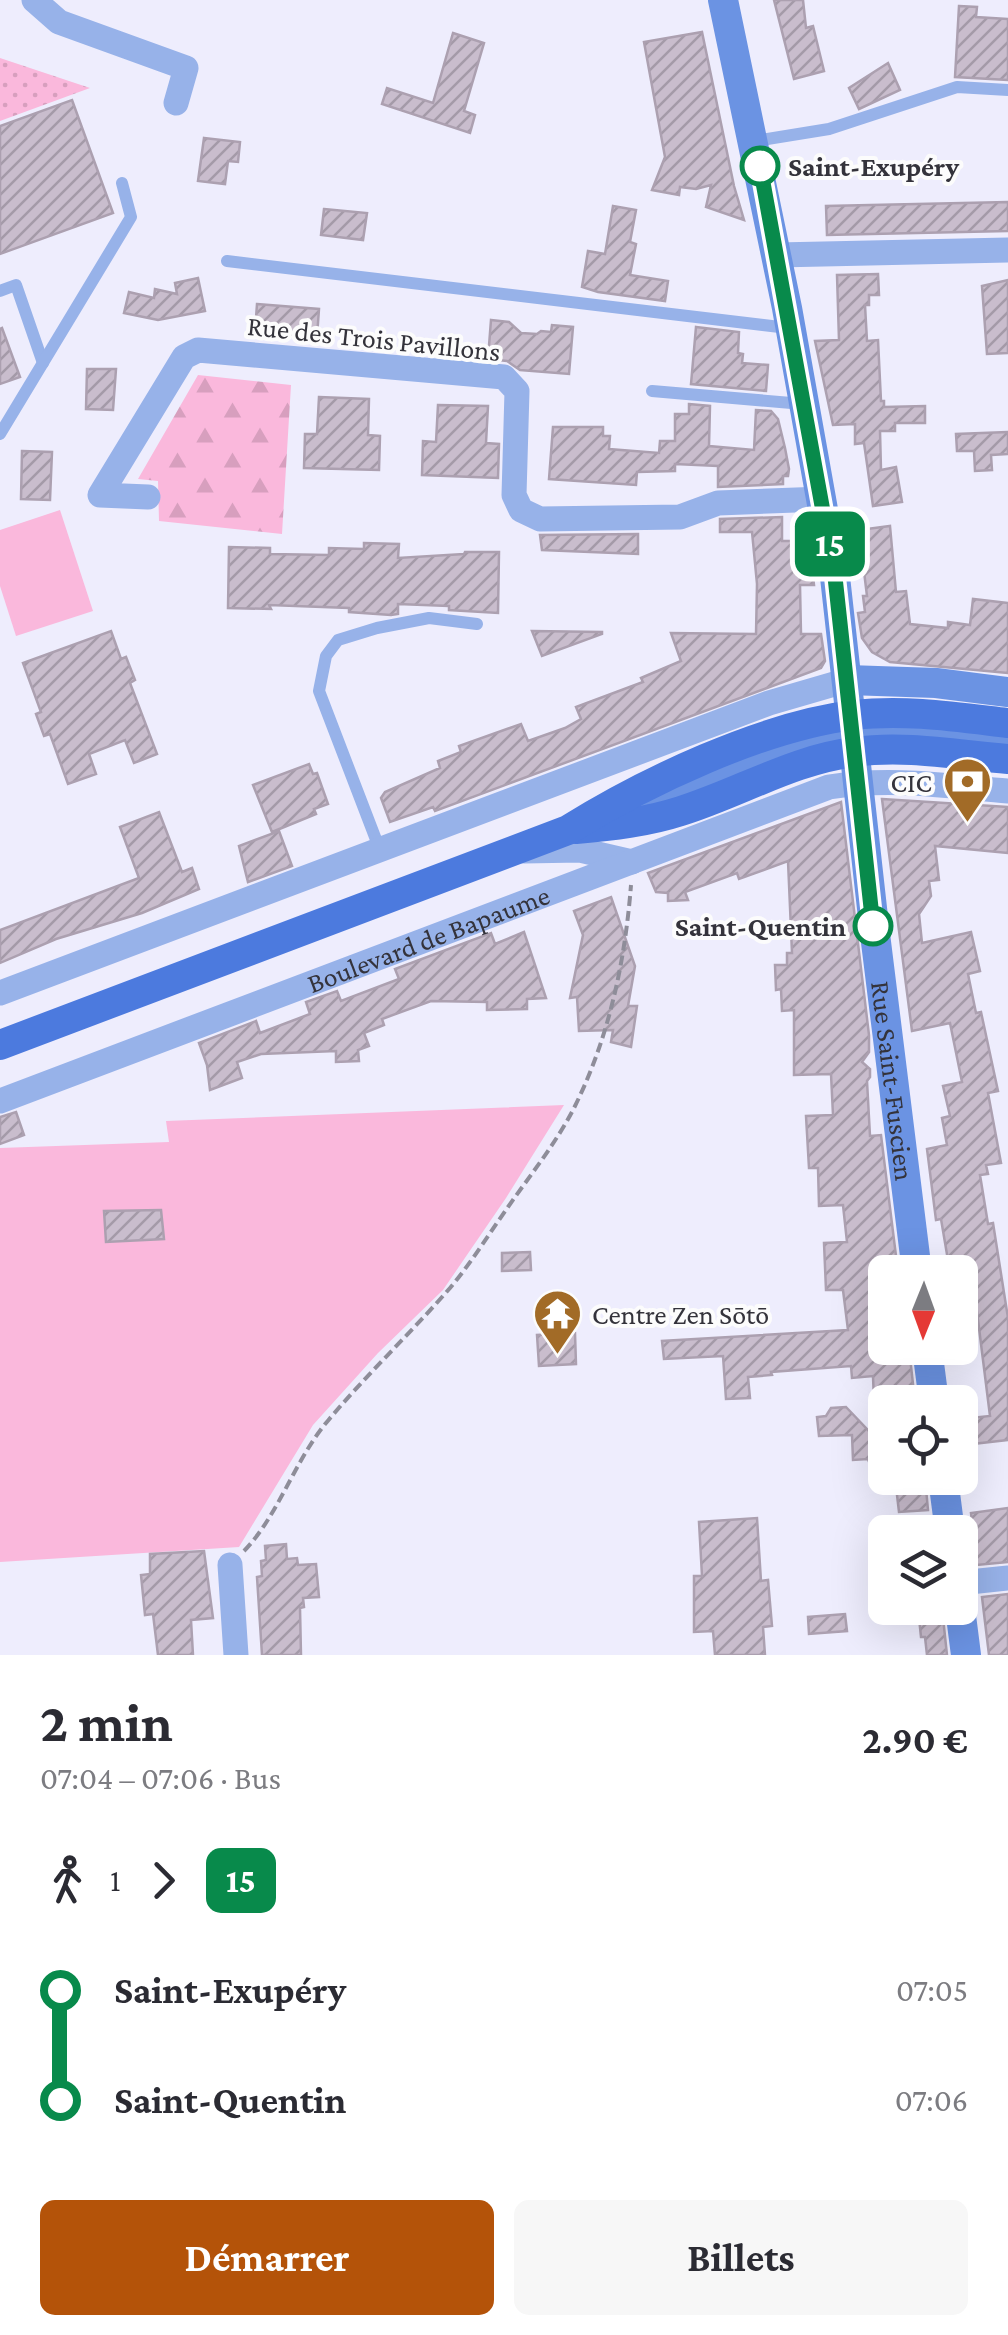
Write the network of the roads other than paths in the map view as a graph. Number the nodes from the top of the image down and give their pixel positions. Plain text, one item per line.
1 (34, 0) edge
2 (723, 0) edge
3 (1008, 90) edge
4 (176, 103) dead end
5 (755, 141) junction
6 (122, 184) dead end
7 (1008, 250) edge
8 (777, 255) junction
9 (228, 261) dead end
10 (0, 291) edge
11 (791, 328) junction
12 (43, 363) junction
13 (652, 391) dead end
14 (805, 404) junction
15 (0, 434) edge
16 (148, 497) dead end
17 (823, 499) junction
18 (477, 624) dead end
19 (848, 680) junction
20 (1008, 692) edge
21 (850, 715) junction
22 (1008, 724) edge
23 (1008, 740) edge
24 (854, 752) junction
25 (1008, 758) edge
26 (860, 782) junction
27 (1008, 791) edge
28 (614, 826) junction
29 (568, 830) junction
30 (380, 850) junction
31 (510, 851) junction
32 (632, 862) junction
33 (0, 993) edge
34 (0, 1045) edge
35 (0, 1101) edge
36 (915, 1255) edge
37 (230, 1564) road end
38 (1008, 1578) edge
39 (978, 1582) edge
40 (962, 1625) edge
41 (236, 1655) edge
42 (966, 1655) edge

1 - 4 street
2 - 5 main road, Rue Saint-Fuscien
3 - 5 lane
5 - 8 main road, Rue Saint-Fuscien
6 - 12 lane
7 - 8 street
8 - 11 main road, Rue Saint-Fuscien
9 - 11 lane
10 - 12 lane
11 - 14 main road, Rue Saint-Fuscien
12 - 15 lane
13 - 14 lane
14 - 17 main road, Rue Saint-Fuscien
16 - 17 street, Rue des Trois Pavillons
17 - 19 main road, Rue Saint-Fuscien
18 - 30 lane
19 - 20 main road
19 - 21 main road, Rue Saint-Fuscien
19 - 30 street
21 - 22 main road, Boulevard de Bapaume
21 - 24 main road, Rue Saint-Fuscien
21 - 28 main road
21 - 29 main road, Boulevard de Bapaume
23 - 24 main road
24 - 25 main road, Boulevard de Bapaume
24 - 26 main road, Rue Saint-Fuscien
24 - 28 main road, Boulevard de Bapaume
26 - 27 street, Boulevard de Bapaume
26 - 32 street, Boulevard de Bapaume
26 - 36 main road, Rue Saint-Fuscien
28 - 29 main road, Boulevard de Bapaume
29 - 31 main road, Boulevard de Bapaume
30 - 33 street
31 - 32 street
31 - 34 main road, Boulevard de Bapaume
32 - 35 street, Boulevard de Bapaume
37 - 41 street
38 - 39 street
40 - 42 main road

